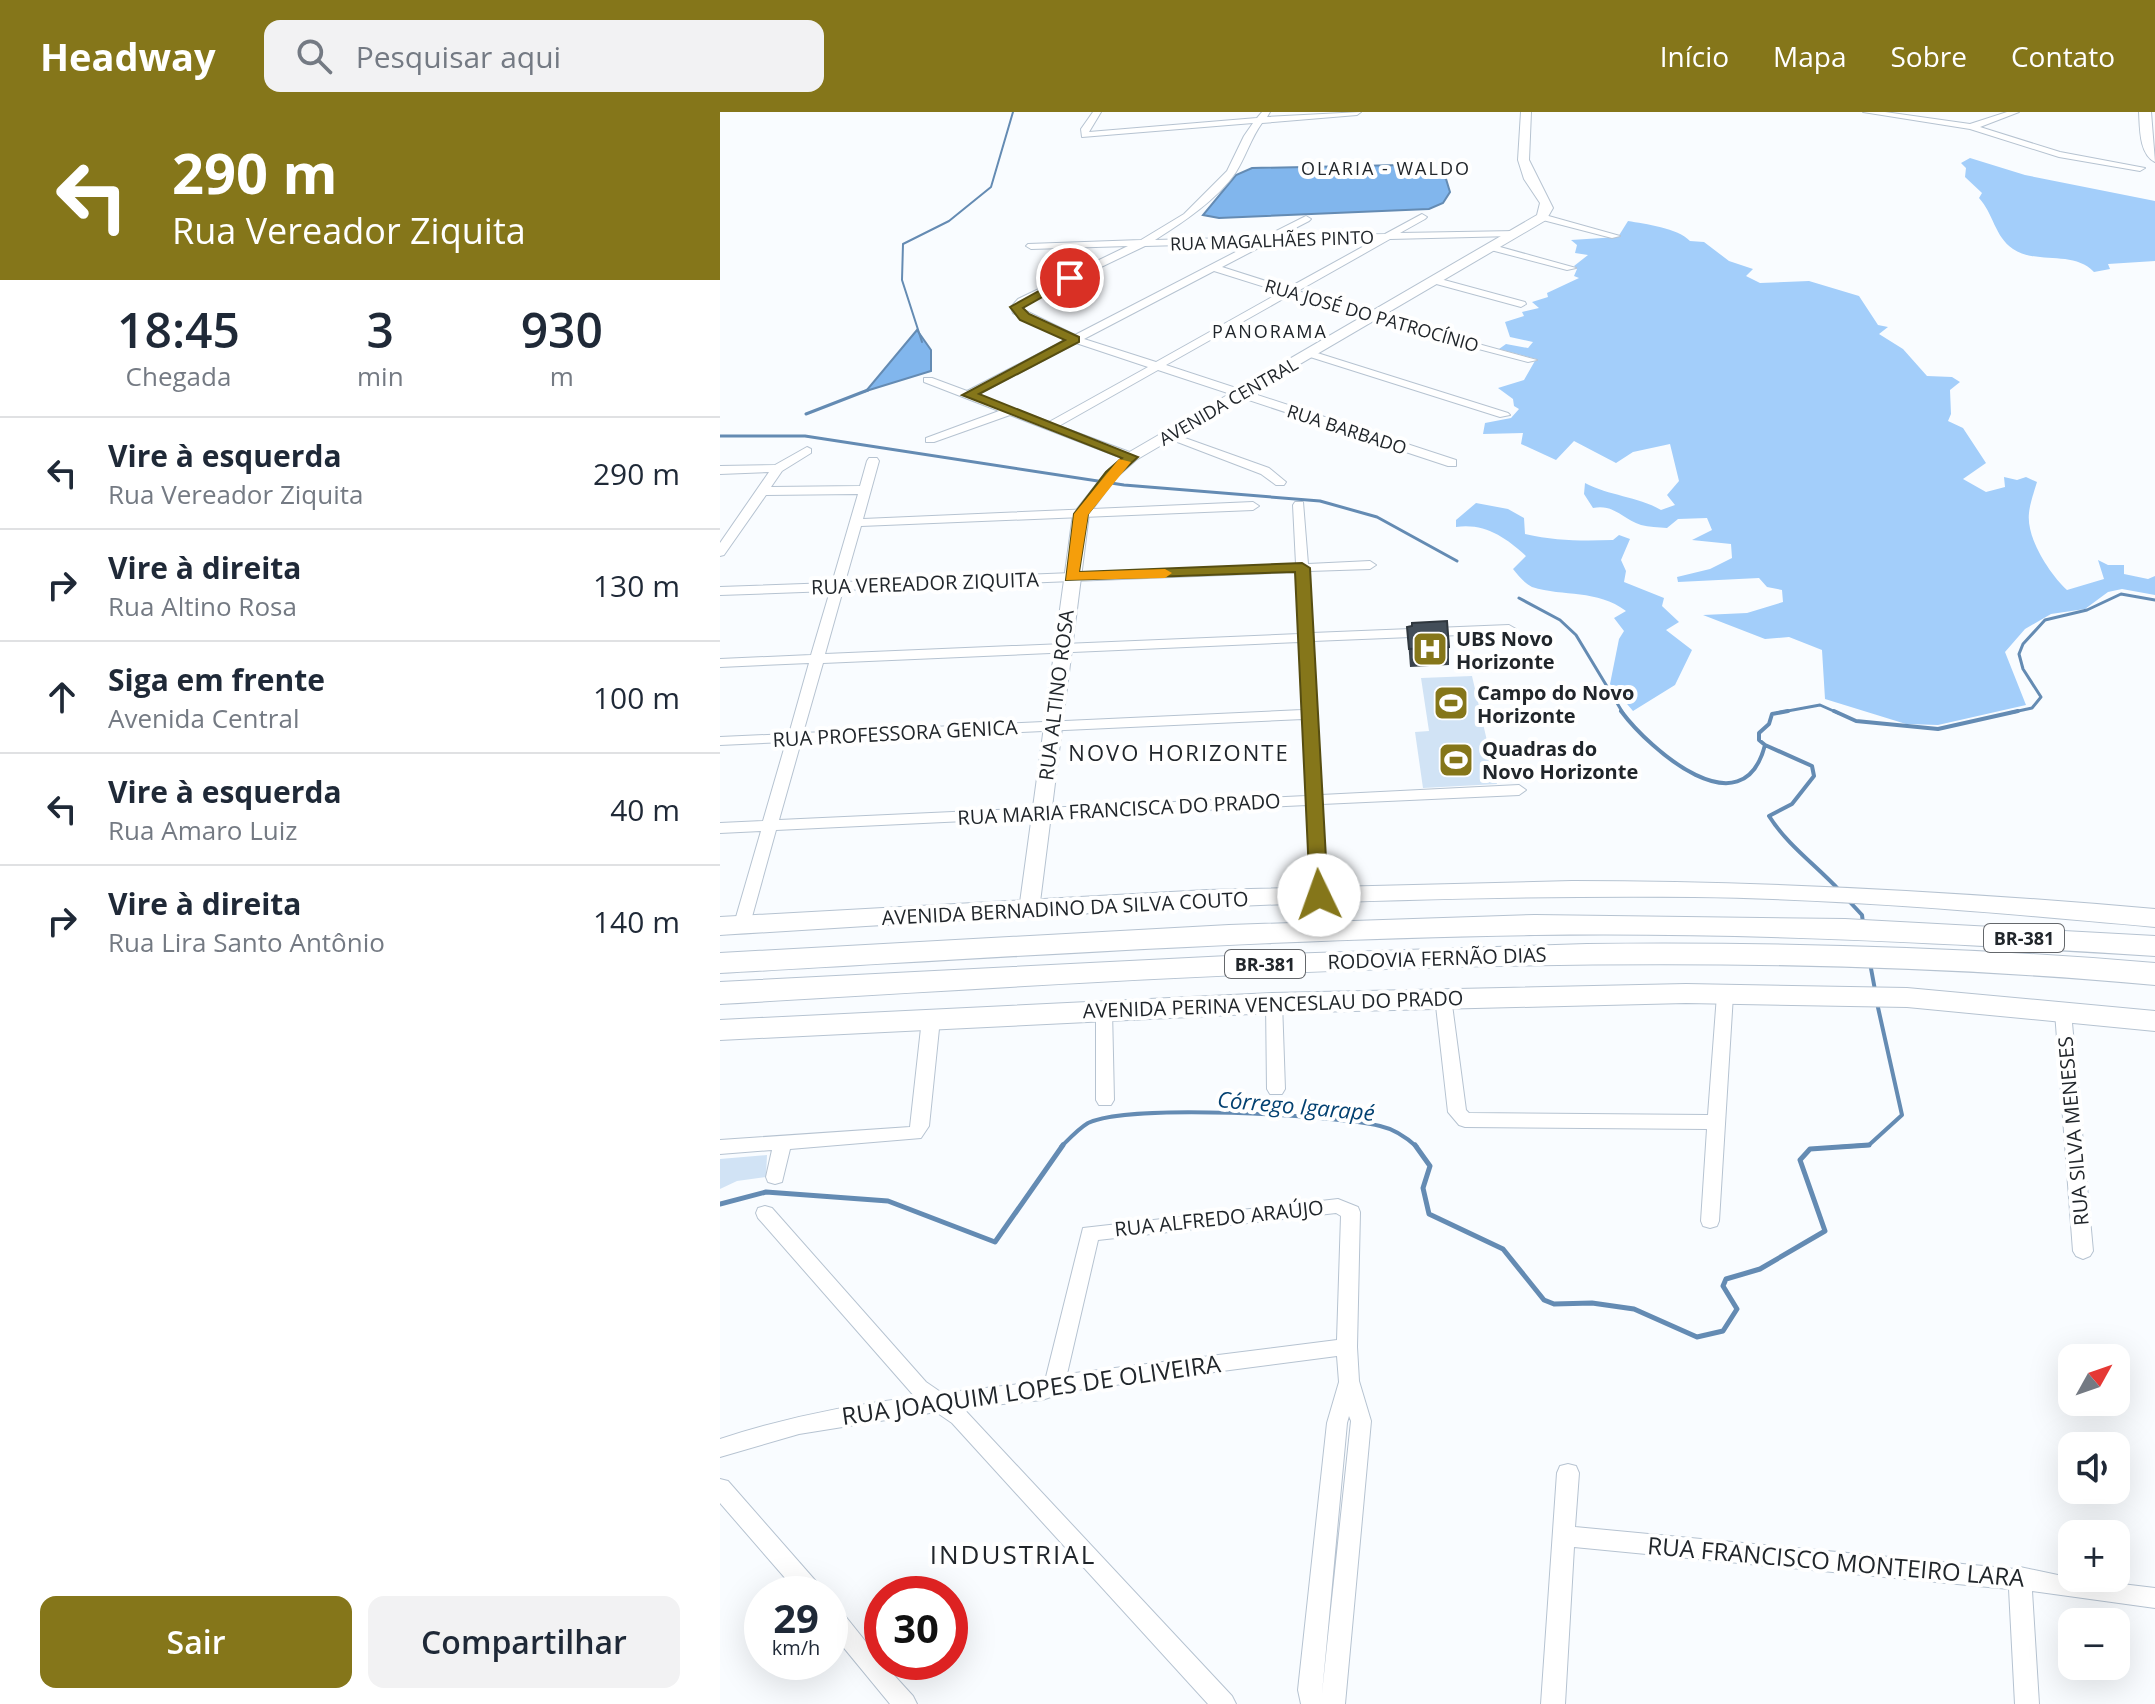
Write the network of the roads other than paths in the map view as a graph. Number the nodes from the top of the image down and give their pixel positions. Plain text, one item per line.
1 (1097, 112) edge
2 (1178, 112) edge
3 (1357, 112) edge
4 (1526, 112) edge
5 (1867, 112) edge
6 (2015, 112) edge
7 (2145, 112) edge
8 (1344, 113) edge
9 (1263, 116) edge
10 (1971, 127) junction
11 (1168, 128) junction
12 (2155, 158) edge
13 (2140, 168) dead end
14 (1422, 217) dead end
15 (1542, 217) junction
16 (1306, 219) dead end
17 (1513, 233) junction
18 (1615, 236) dead end
19 (1387, 237) junction
20 (1266, 239) junction
21 (1141, 244) junction
22 (1031, 246) dead end
23 (1490, 247) junction
24 (1213, 267) junction
25 (1571, 268) dead end
26 (1433, 280) junction
27 (1290, 291) junction
28 (1521, 304) dead end
29 (1372, 318) junction
30 (1074, 339) junction
31 (1311, 354) junction
32 (1532, 360) dead end
33 (1155, 367) junction
34 (928, 380) dead end
35 (1241, 394) junction
36 (968, 395) junction
37 (1010, 411) junction
38 (1504, 415) dead end
39 (1050, 426) junction
40 (1171, 436) junction
41 (930, 440) dead end
42 (807, 451) dead end
43 (1131, 457) junction
44 (873, 461) dead end
45 (1452, 463) dead end
46 (778, 468) junction
47 (720, 470) edge
48 (1107, 481) joint
49 (1280, 482) dead end
50 (864, 490) junction
51 (765, 491) junction
52 (1299, 505) dead end
53 (1253, 506) dead end
54 (1081, 514) junction
55 (855, 523) junction
56 (720, 528) edge
57 (739, 528) junction
58 (720, 552) edge
59 (1370, 565) dead end
60 (1302, 568) junction
61 (1071, 577) junction
62 (837, 587) junction
63 (720, 591) edge
64 (1509, 629) dead end
65 (1306, 638) junction
66 (1062, 648) junction
67 (816, 660) junction
68 (720, 663) edge
69 (1310, 714) junction
70 (1052, 725) junction
71 (794, 738) junction
72 (720, 741) edge
73 (1519, 790) dead end
74 (1315, 800) junction
75 (1041, 812) junction
76 (770, 825) junction
77 (720, 828) edge
78 (1319, 895) junction
79 (1029, 910) junction
80 (2155, 918) edge
81 (731, 925) edge
82 (1810, 941) junction
83 (1894, 943) junction
84 (2155, 946) edge
85 (720, 963) edge
86 (2155, 974) edge
87 (720, 993) edge
88 (1725, 995) junction
89 (1443, 997) junction
90 (1274, 1002) junction
91 (1104, 1010) junction
92 (2063, 1012) junction
93 (931, 1019) junction
94 (2155, 1021) edge
95 (720, 1030) edge
96 (1276, 1089) dead end
97 (1105, 1100) dead end
98 (1715, 1122) junction
99 (783, 1141) junction
100 (720, 1147) edge
101 (775, 1177) dead end
102 (765, 1213) dead end
103 (1710, 1221) dead end
104 (2083, 1251) dead end
105 (1347, 1347) junction
106 (1349, 1381) junction
107 (1054, 1387) junction
108 (938, 1403) junction
109 (720, 1448) edge
110 (1568, 1473) dead end
111 (720, 1488) edge
112 (1563, 1536) junction
113 (797, 1576) edge
114 (2020, 1577) junction
115 (2155, 1598) edge
116 (848, 1636) edge
117 (905, 1704) edge
118 (1224, 1704) edge
119 (1313, 1704) edge
120 (1333, 1704) edge
121 (1553, 1704) edge
122 (2027, 1704) edge

1 - 11 street
2 - 11 street
3 - 8 street
4 - 15 street
5 - 10 street
6 - 10 street
7 - 12 main road
8 - 9 street
9 - 11 street
9 - 21 street
10 - 13 street
14 - 19 street
15 - 17 street, AVENIDA CENTRAL
15 - 18 street
16 - 20 street
17 - 19 street, RUA MAGALHÃES PINTO
17 - 23 street, AVENIDA CENTRAL
19 - 20 street, RUA MAGALHÃES PINTO
19 - 27 street
20 - 21 street, RUA MAGALHÃES PINTO
20 - 24 street
21 - 22 street, RUA MAGALHÃES PINTO
21 - 30 street, RUA BARBADO
23 - 25 street
23 - 26 street, AVENIDA CENTRAL
24 - 27 street, RUA JOSÉ DO PATROCÍNIO
24 - 30 street
26 - 28 street
26 - 29 street, AVENIDA CENTRAL
27 - 29 street, RUA JOSÉ DO PATROCÍNIO
27 - 33 street
29 - 31 street, AVENIDA CENTRAL
29 - 32 street, RUA JOSÉ DO PATROCÍNIO
30 - 33 street, RUA BARBADO
30 - 36 street
31 - 35 street, AVENIDA CENTRAL
31 - 38 street
33 - 35 street, RUA BARBADO
33 - 39 street
34 - 36 street
35 - 40 street, AVENIDA CENTRAL
35 - 45 street, RUA BARBADO
36 - 37 street
37 - 39 street
37 - 41 street
39 - 43 street
40 - 43 street, AVENIDA CENTRAL
40 - 49 street
42 - 46 street
43 - 48 street, AVENIDA CENTRAL
44 - 50 street
46 - 47 street
46 - 51 street
48 - 54 street, RUA ALTINO ROSA
50 - 51 street
50 - 55 street
51 - 57 street
52 - 60 street
53 - 54 street
54 - 55 street
54 - 61 street, RUA ALTINO ROSA
55 - 62 street
56 - 57 street
57 - 58 street
59 - 60 street, RUA VEREADOR ZIQUITA
60 - 61 street, RUA VEREADOR ZIQUITA
60 - 65 street
61 - 62 street, RUA VEREADOR ZIQUITA
61 - 66 street, RUA ALTINO ROSA
62 - 63 street, RUA VEREADOR ZIQUITA
62 - 67 street
64 - 65 street
65 - 66 street
65 - 69 street
66 - 67 street
66 - 70 street, RUA ALTINO ROSA
67 - 68 street
67 - 71 street
69 - 70 street, RUA PROFESSORA GENICA
69 - 74 street
70 - 71 street, RUA PROFESSORA GENICA
70 - 75 street, RUA ALTINO ROSA
71 - 72 street, RUA PROFESSORA GENICA
71 - 76 street
73 - 74 street, RUA MARIA FRANCISCA DO PRADO
74 - 75 street, RUA MARIA FRANCISCA DO PRADO
74 - 78 street
75 - 76 street, RUA MARIA FRANCISCA DO PRADO
75 - 79 street, RUA ALTINO ROSA
76 - 77 street, RUA MARIA FRANCISCA DO PRADO
76 - 81 street
78 - 79 main road, AVENIDA BERNADINO DA SILVA COUTO
78 - 80 main road, AVENIDA BERNADINO DA SILVA COUTO
79 - 81 main road, AVENIDA BERNADINO DA SILVA COUTO
82 - 83 highway, RODOVIA FERNÃO DIAS / BR-381
82 - 85 highway, RODOVIA FERNÃO DIAS / BR-381
82 - 87 highway, RODOVIA FERNÃO DIAS / BR-381
83 - 84 highway, RODOVIA FERNÃO DIAS / BR-381
83 - 86 highway, RODOVIA FERNÃO DIAS / BR-381
88 - 89 main road, AVENIDA PERINA VENCESLAU DO PRADO
88 - 92 main road, AVENIDA PERINA VENCESLAU DO PRADO
88 - 98 street
89 - 90 main road, AVENIDA PERINA VENCESLAU DO PRADO
89 - 98 street
90 - 91 main road, AVENIDA PERINA VENCESLAU DO PRADO
90 - 96 street
91 - 93 main road, AVENIDA PERINA VENCESLAU DO PRADO
91 - 97 street
92 - 94 main road, AVENIDA PERINA VENCESLAU DO PRADO
92 - 104 street, RUA SILVA MENESES
93 - 95 main road, AVENIDA PERINA VENCESLAU DO PRADO
93 - 99 street
98 - 103 street
99 - 100 street
99 - 101 street
102 - 108 street
105 - 106 street
105 - 107 street, RUA JOAQUIM LOPES DE OLIVEIRA
105 - 107 street, RUA ALFREDO ARAÚJO
106 - 119 street
106 - 120 street
107 - 108 street, RUA JOAQUIM LOPES DE OLIVEIRA
108 - 109 street, RUA JOAQUIM LOPES DE OLIVEIRA
108 - 118 street
110 - 112 street
111 - 113 street
112 - 114 street, RUA FRANCISCO MONTEIRO LARA
112 - 121 street
114 - 115 street, RUA FRANCISCO MONTEIRO LARA
114 - 122 street
116 - 117 street

